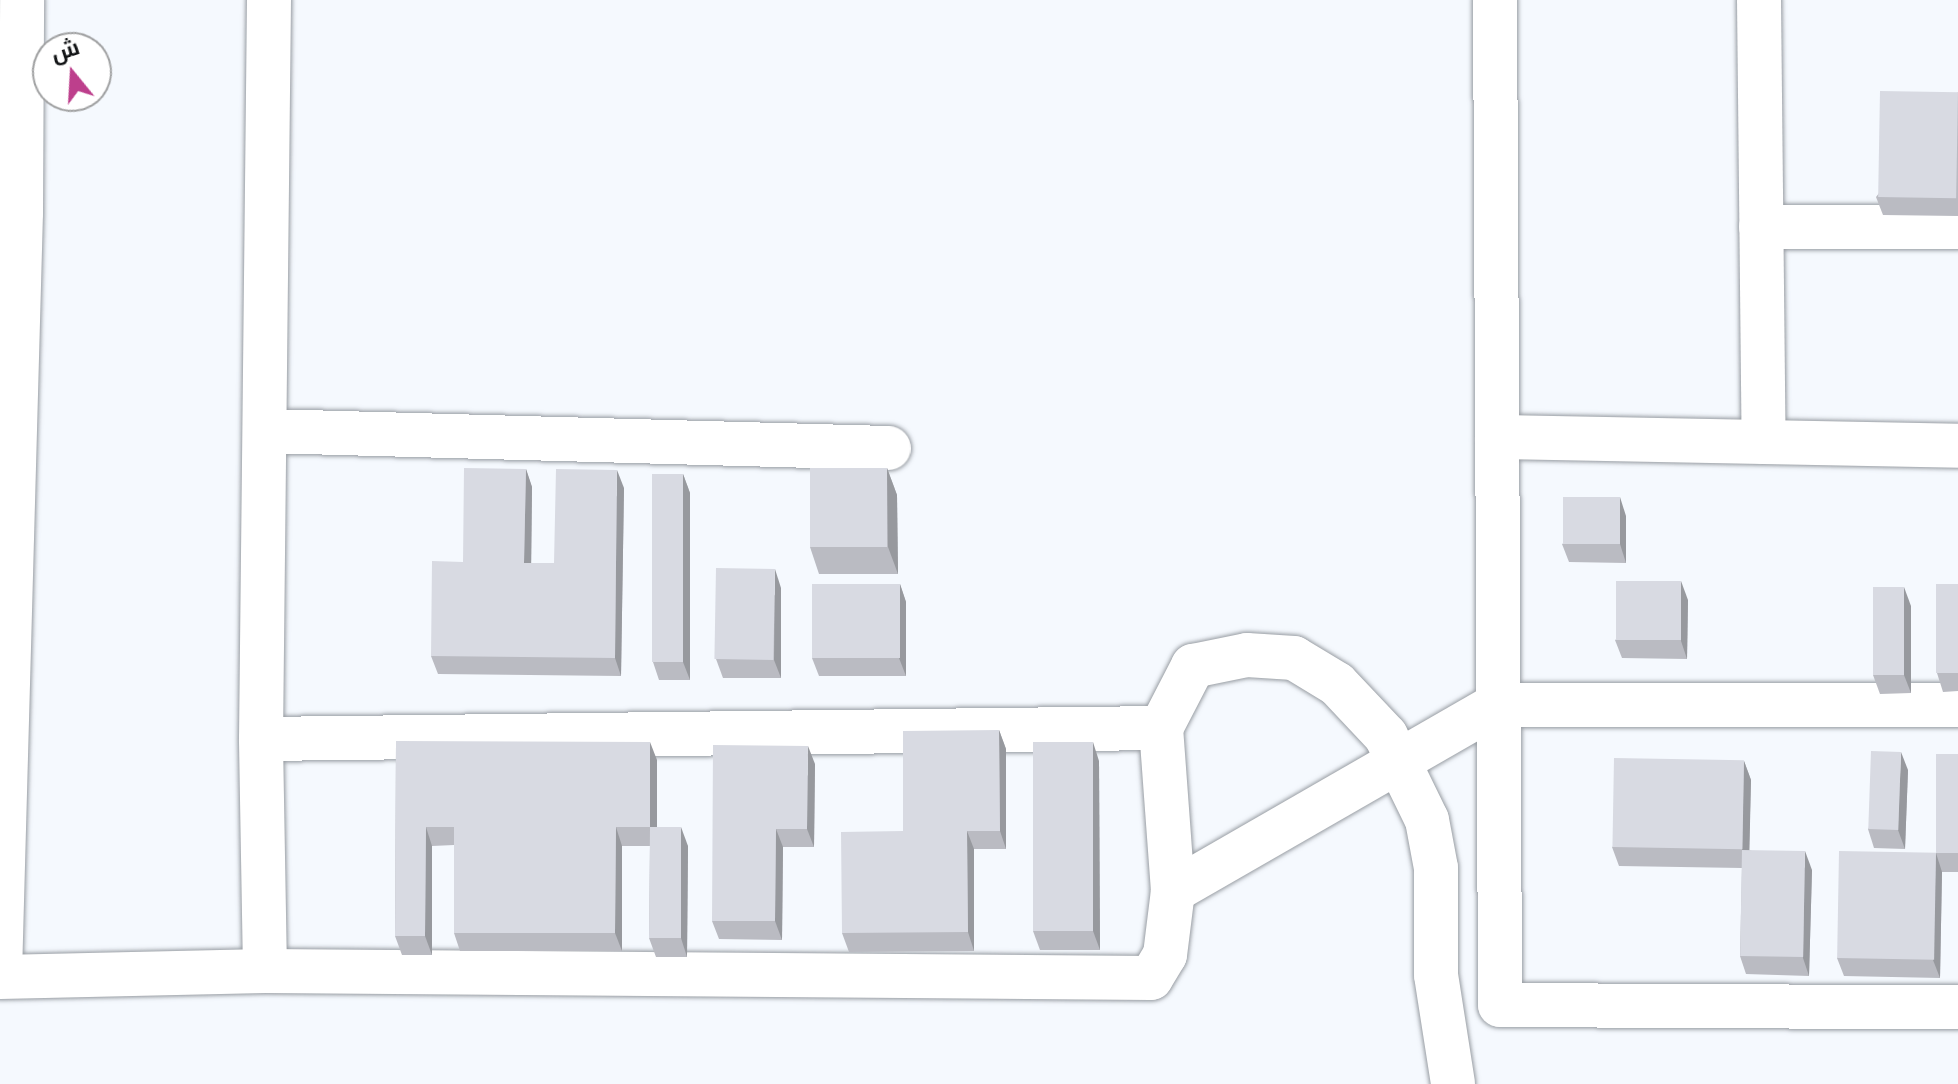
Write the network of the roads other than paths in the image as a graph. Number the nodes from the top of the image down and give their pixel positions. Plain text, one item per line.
1 (22, 0) edge
2 (269, 0) edge
3 (1495, 0) edge
4 (1759, 0) edge
5 (11, 213) edge
6 (1761, 227) junction
7 (1958, 227) edge
8 (267, 431) junction
9 (1497, 437) junction
10 (1764, 442) junction
11 (1958, 446) edge
12 (889, 448) dead end
13 (1497, 705) junction
14 (1958, 705) edge
15 (1161, 728) junction
16 (261, 739) junction
17 (1401, 761) junction
18 (1173, 891) junction
19 (265, 971) junction
20 (0, 976) edge
21 (1958, 1007) edge
22 (1453, 1084) edge

1 - 5 street
2 - 8 street
3 - 9 street
4 - 6 street
5 - 20 street
6 - 7 street
6 - 10 street
8 - 12 street
8 - 16 street
9 - 10 street
9 - 13 street
10 - 11 street
13 - 14 street
13 - 17 street
13 - 21 street
15 - 16 street
15 - 17 street
15 - 18 street
16 - 19 street
17 - 18 street
17 - 22 street
18 - 19 street
19 - 20 street

